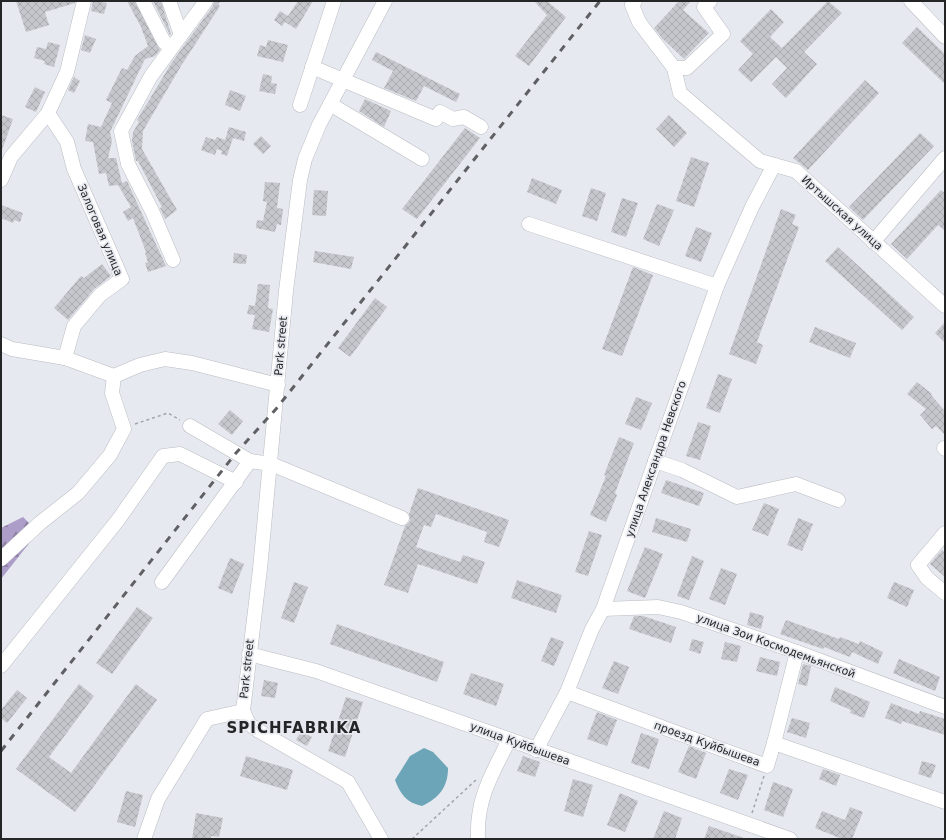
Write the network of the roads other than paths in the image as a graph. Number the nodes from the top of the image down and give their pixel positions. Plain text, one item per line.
1 (84, 1) edge
2 (143, 1) edge
3 (169, 1) edge
4 (206, 1) edge
5 (334, 1) edge
6 (386, 1) edge
7 (710, 1) edge
8 (911, 1) edge
9 (634, 3) edge
10 (181, 34) junction
11 (945, 37) edge
12 (172, 47) junction
13 (312, 67) junction
14 (674, 68) junction
15 (343, 80) junction
16 (330, 104) junction
17 (300, 105) dead end
18 (48, 113) junction
19 (481, 127) dead end
20 (945, 158) edge
21 (422, 159) dead end
22 (774, 165) junction
23 (1, 180) edge
24 (529, 224) dead end
25 (873, 242) junction
26 (173, 260) dead end
27 (717, 286) junction
28 (945, 306) edge
29 (1, 344) edge
30 (65, 358) junction
31 (114, 376) junction
32 (278, 385) junction
33 (190, 426) road end
34 (250, 461) junction
35 (656, 461) junction
36 (271, 464) junction
37 (236, 482) junction
38 (838, 500) dead end
39 (402, 518) dead end
40 (945, 533) edge
41 (1, 560) edge
42 (162, 582) dead end
43 (945, 593) edge
44 (603, 609) junction
45 (797, 652) junction
46 (248, 654) junction
47 (1, 666) edge
48 (567, 692) junction
49 (945, 707) edge
50 (243, 711) junction
51 (509, 740) junction
52 (774, 743) junction
53 (536, 750) junction
54 (945, 802) edge
55 (144, 839) edge
56 (381, 839) edge
57 (478, 839) edge
58 (790, 839) edge

1 - 18 street
2 - 12 street
3 - 10 street
4 - 10 street
5 - 13 street
6 - 15 street, Park street
7 - 14 street
8 - 11 street
9 - 14 street, Иртышская улица
10 - 12 street
12 - 26 street
13 - 15 street
13 - 17 street
14 - 22 street, Иртышская улица
15 - 16 street, Park street
15 - 19 street
16 - 21 street
16 - 32 street, Park street
18 - 23 street
18 - 30 street, Залоговая улица
20 - 25 street
22 - 25 street, Иртышская улица
22 - 27 street, улица Александра Невского
24 - 27 street
25 - 28 street, Иртышская улица
27 - 35 street, улица Александра Невского
29 - 30 street
30 - 31 street
31 - 32 street
31 - 41 street
32 - 36 street, Park street
33 - 34 street
34 - 36 street
34 - 37 street
35 - 38 street
35 - 44 street, улица Александра Невского
36 - 39 street
36 - 46 street, Park street
37 - 42 street
37 - 47 street
40 - 43 street
44 - 45 street, улица Зои Космодемьянской
44 - 48 street, улица Александра Невского
45 - 49 street, улица Зои Космодемьянской
45 - 52 street, проезд Куйбышева
46 - 50 street, Park street
46 - 51 street, улица Куйбышева
48 - 52 street, проезд Куйбышева
48 - 53 street, улица Александра Невского
50 - 55 street
50 - 56 street
51 - 53 street, улица Куйбышева
51 - 57 street
52 - 54 street
53 - 58 street, улица Куйбышева

